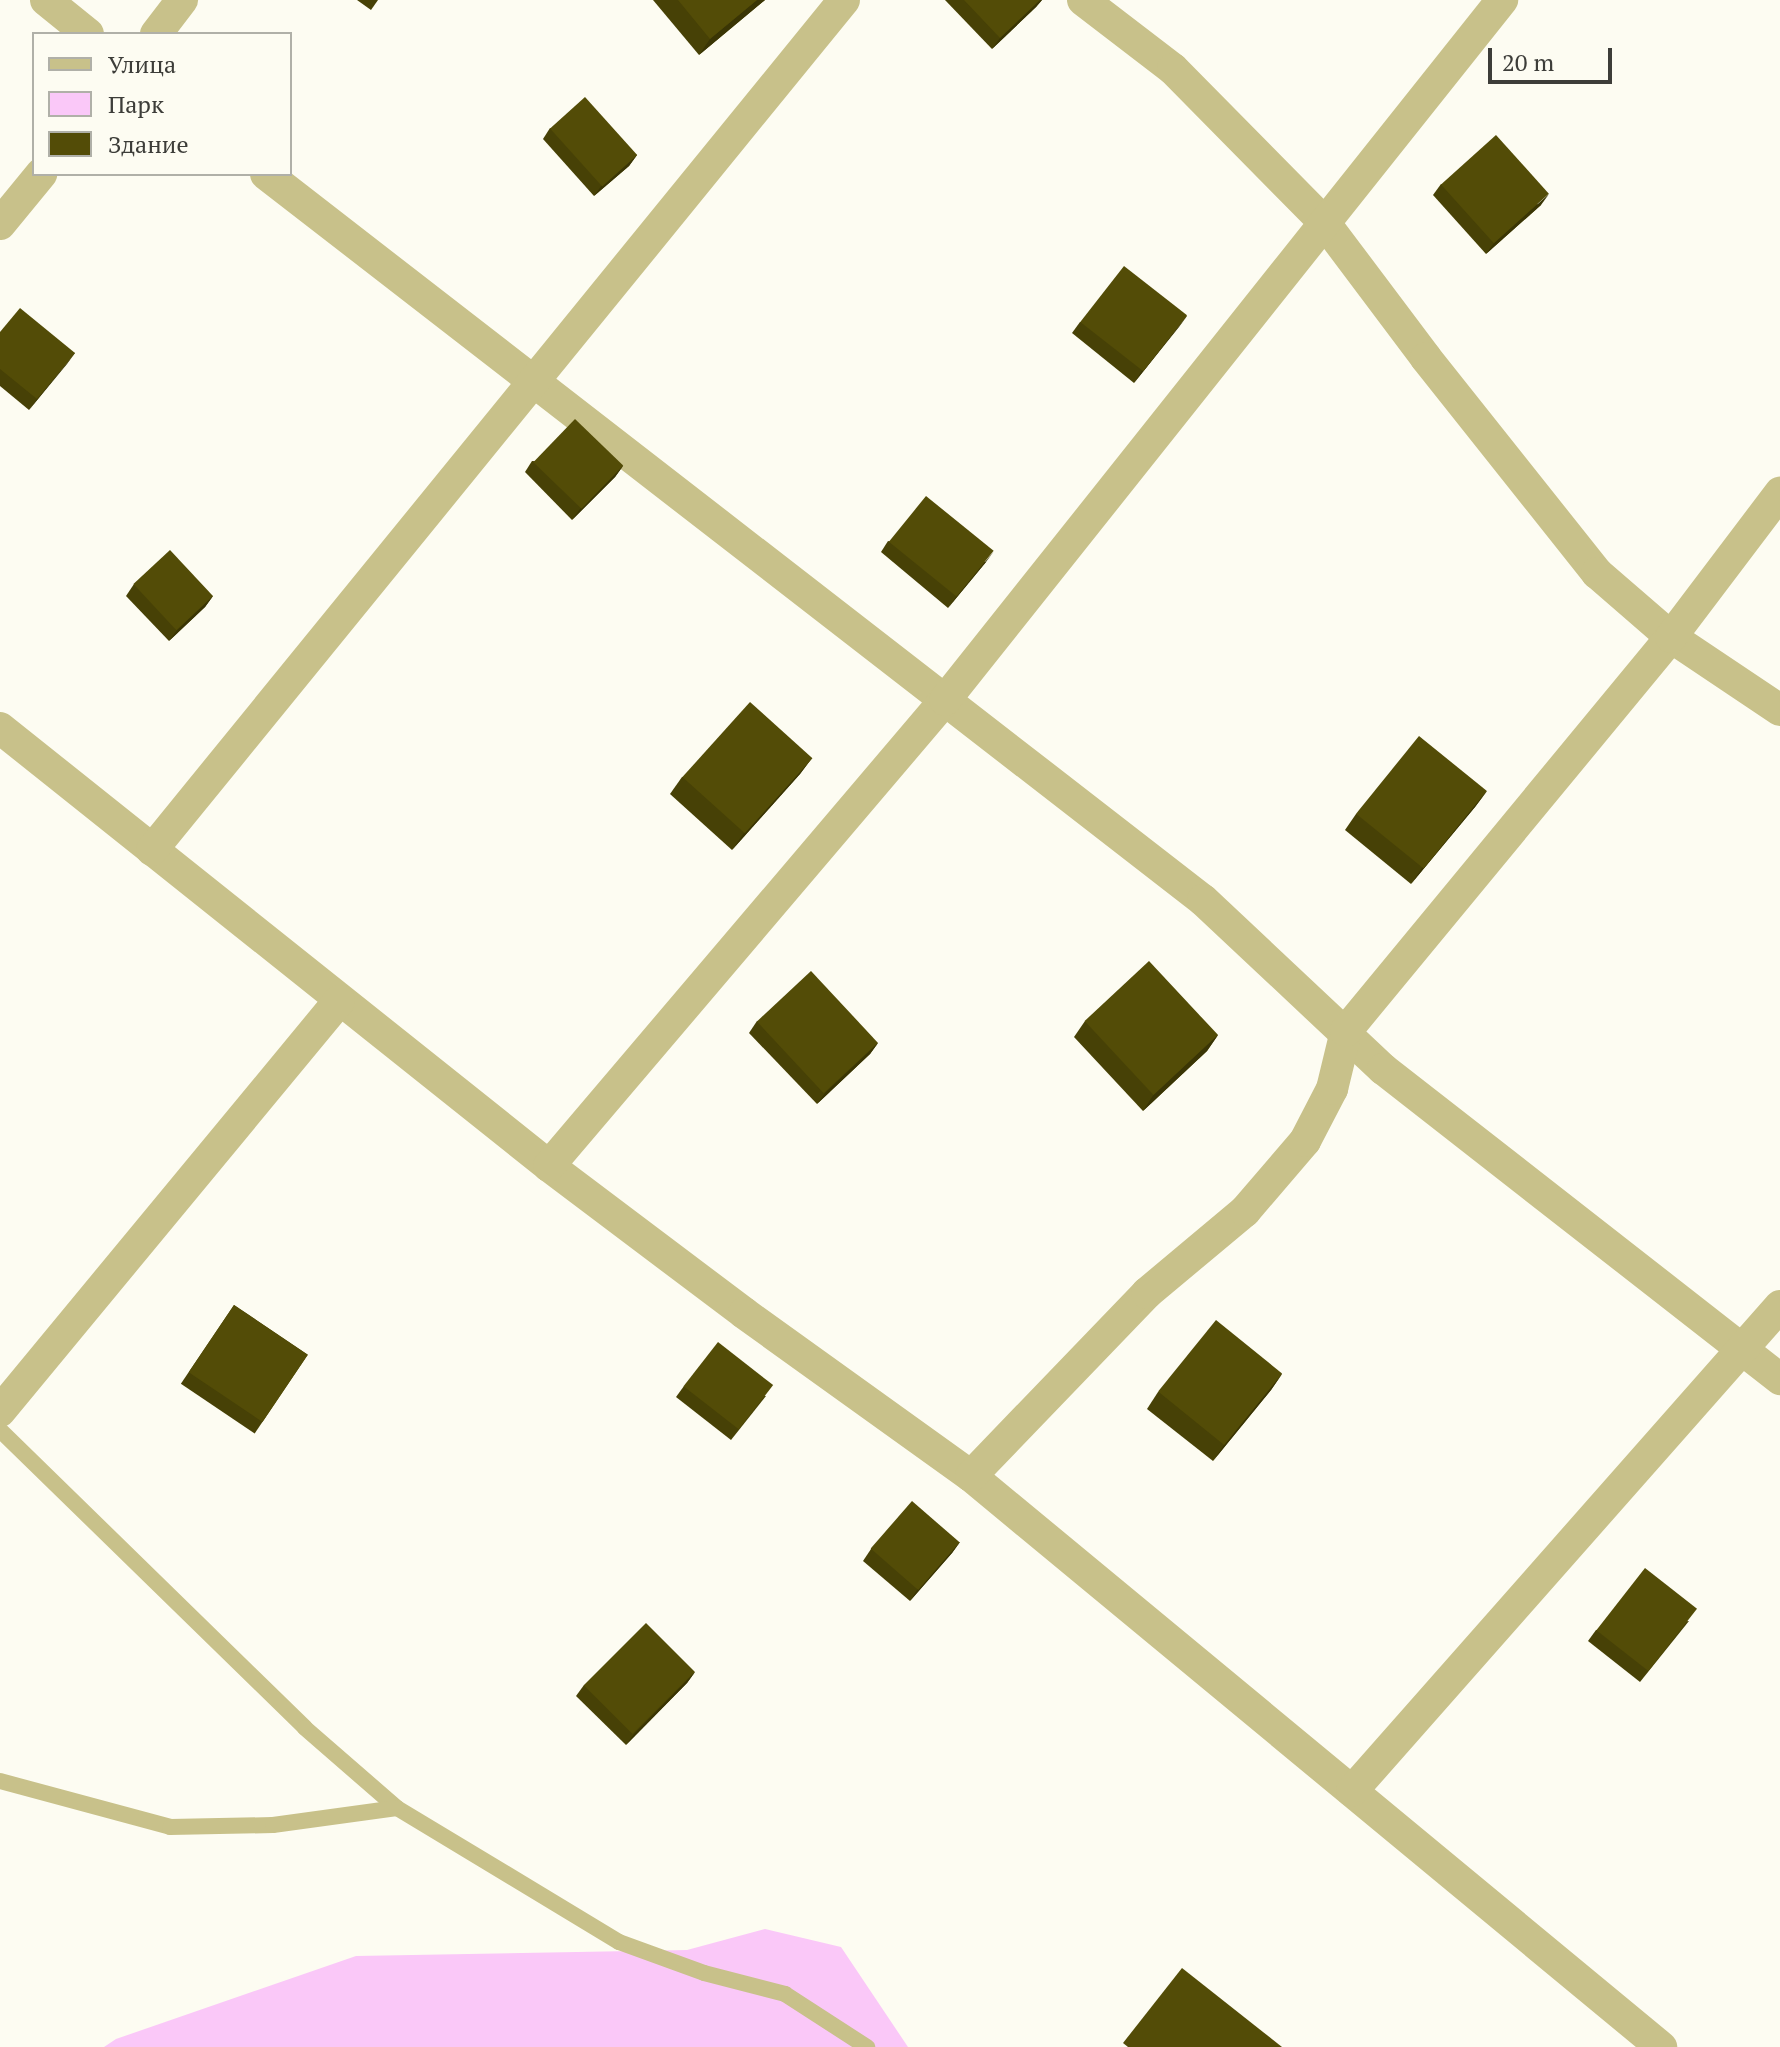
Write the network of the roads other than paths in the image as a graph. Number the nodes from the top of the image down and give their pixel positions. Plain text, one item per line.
1 (46, 0) edge
2 (182, 0) edge
3 (844, 0) edge
4 (1083, 0) edge
5 (1502, 0) edge
6 (86, 32) edge
7 (158, 32) edge
8 (39, 176) edge
9 (269, 176) edge
10 (1324, 222) junction
11 (0, 224) edge
12 (534, 382) junction
13 (1780, 493) edge
14 (1671, 637) junction
15 (945, 700) junction
16 (1780, 710) edge
17 (0, 728) edge
18 (152, 850) junction
19 (339, 1001) junction
20 (1346, 1031) junction
21 (549, 1166) junction
22 (1780, 1306) edge
23 (1742, 1350) junction
24 (1780, 1379) edge
25 (0, 1411) edge
26 (0, 1430) edge
27 (971, 1476) junction
28 (0, 1781) edge
29 (1352, 1791) junction
30 (397, 1808) junction
31 (867, 2047) edge
32 (1661, 2047) edge

1 - 6 street
2 - 7 street
3 - 12 street
4 - 10 street
5 - 10 street
8 - 11 street
9 - 12 street
10 - 14 street
10 - 15 street
12 - 15 street
12 - 18 street
13 - 14 street
14 - 16 street
14 - 20 street
15 - 20 street
15 - 21 street
17 - 18 street
18 - 19 street
19 - 21 street
19 - 25 street
20 - 23 street
20 - 27 street
21 - 27 street
22 - 23 street
23 - 24 street
23 - 29 street
26 - 30 lane
27 - 29 street
28 - 30 lane
29 - 32 street
30 - 31 lane

